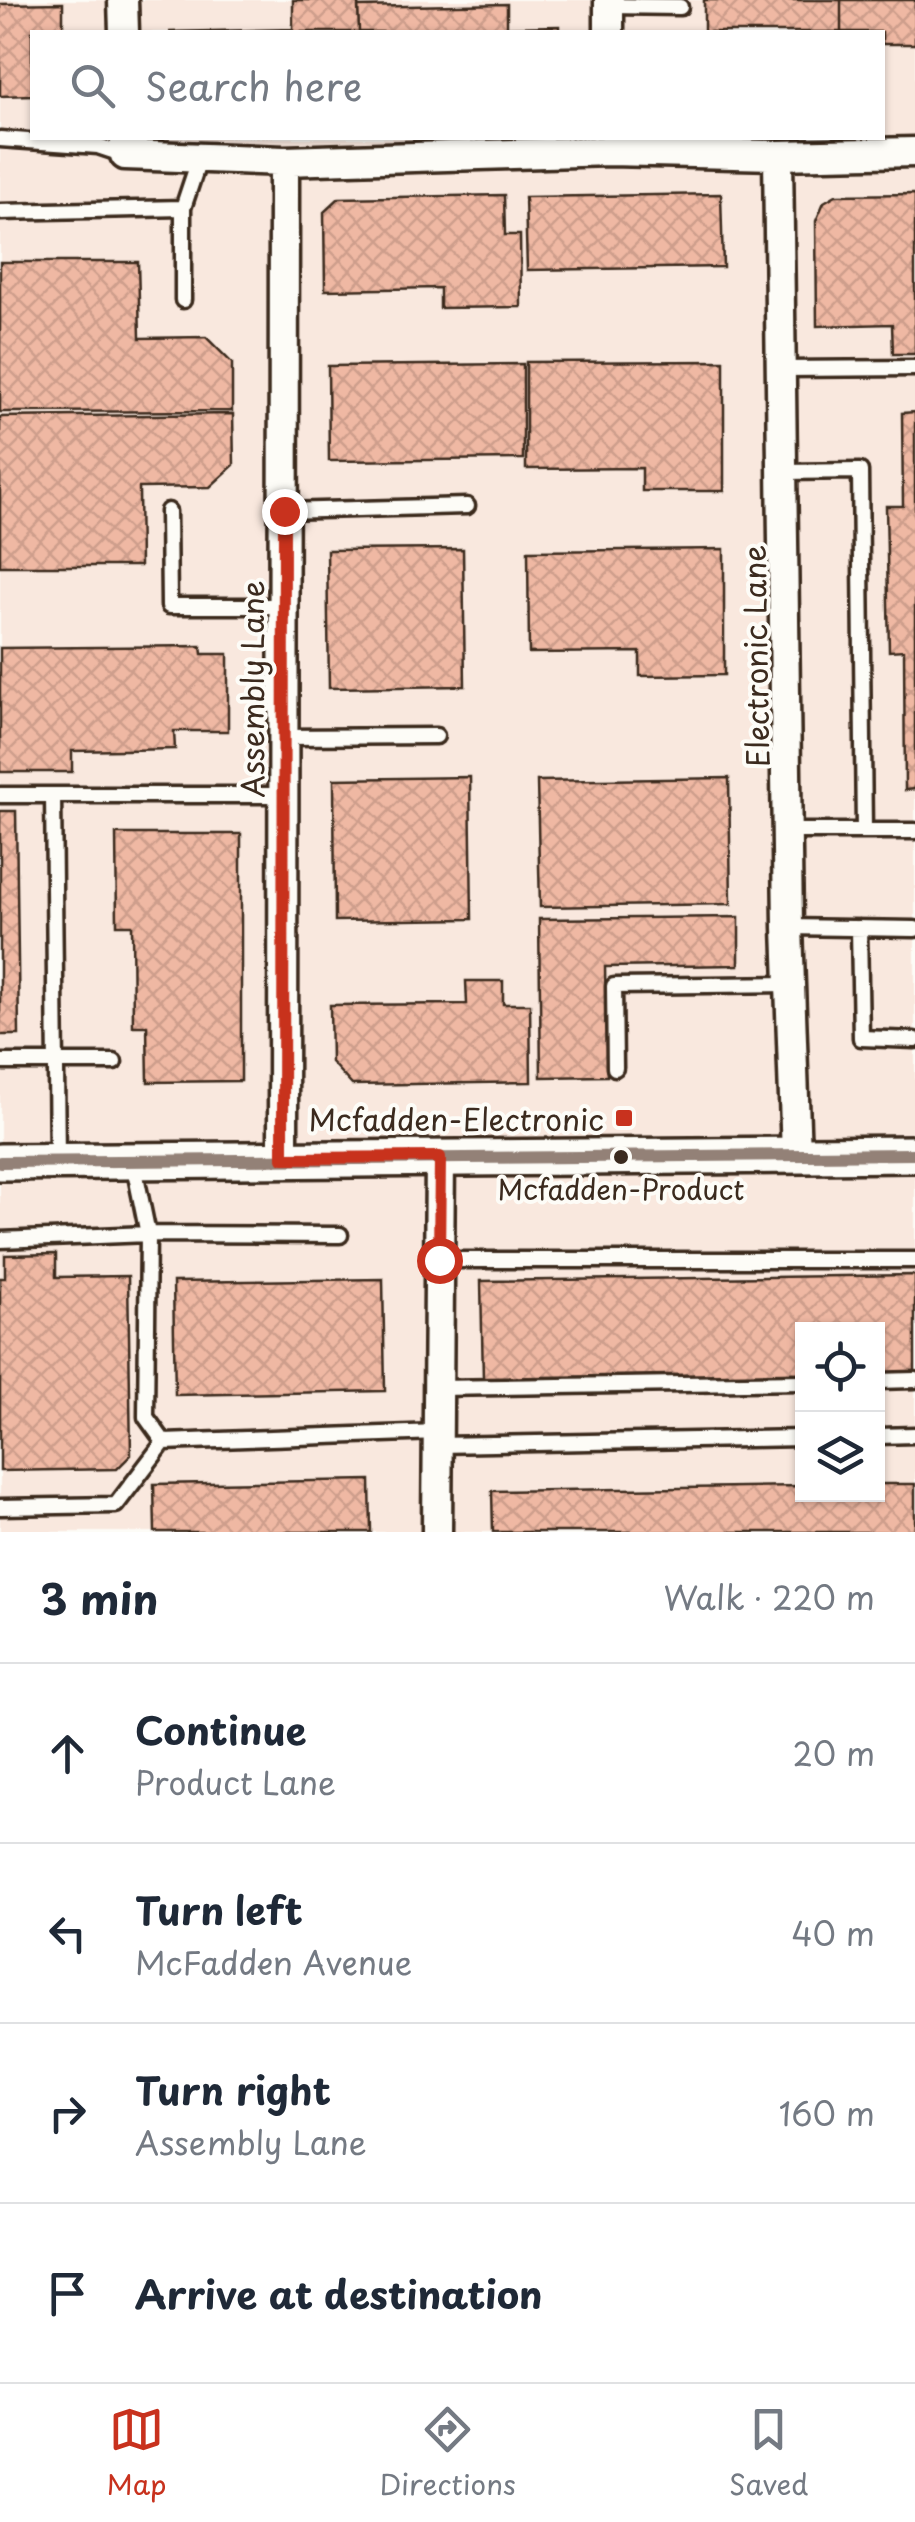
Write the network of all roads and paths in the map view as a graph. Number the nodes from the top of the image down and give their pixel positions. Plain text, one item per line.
1 (123, 0) edge
2 (680, 7) dead end
3 (609, 13) edge
4 (124, 30) edge
5 (0, 139) edge
6 (610, 144) edge
7 (125, 146) edge
8 (915, 152) edge
9 (778, 155) junction
10 (200, 158) junction
11 (284, 161) junction
12 (183, 208) junction
13 (0, 212) edge
14 (183, 300) dead end
15 (915, 368) edge
16 (782, 369) junction
17 (784, 472) junction
18 (468, 506) dead end
19 (168, 511) dead end
20 (284, 511) junction
21 (284, 606) junction
22 (283, 736) junction
23 (436, 736) dead end
24 (0, 794) edge
25 (53, 794) junction
26 (283, 794) junction
27 (790, 832) junction
28 (864, 832) junction
29 (915, 832) edge
30 (788, 927) junction
31 (859, 928) junction
32 (915, 928) edge
33 (791, 984) junction
34 (915, 1040) edge
35 (0, 1062) edge
36 (56, 1062) junction
37 (114, 1062) dead end
38 (615, 1068) dead end
39 (796, 1154) junction
40 (915, 1154) edge
41 (440, 1157) junction
42 (283, 1158) junction
43 (133, 1160) junction
44 (0, 1162) edge
45 (57, 1162) junction
46 (148, 1234) junction
47 (340, 1236) dead end
48 (0, 1240) edge
49 (439, 1260) junction
50 (915, 1260) edge
51 (915, 1380) edge
52 (885, 1381) edge
53 (795, 1382) edge
54 (438, 1388) junction
55 (915, 1435) edge
56 (885, 1436) edge
57 (438, 1438) junction
58 (795, 1438) edge
59 (164, 1442) junction
60 (0, 1507) edge
61 (437, 1532) edge

1 - 4 street
2 - 3 lane
5 - 7 lane
6 - 9 street
6 - 11 street
7 - 10 street
8 - 9 street
9 - 16 street, Electronic Lane
10 - 11 street
10 - 12 lane
11 - 20 street, Assembly Lane
12 - 13 lane
12 - 14 lane
15 - 16 lane
16 - 17 street, Electronic Lane
17 - 27 street, Electronic Lane
17 - 28 lane
18 - 20 lane
19 - 21 lane
20 - 21 street, Assembly Lane
21 - 22 street, Assembly Lane
22 - 23 lane
22 - 26 street, Assembly Lane
24 - 25 lane
25 - 26 lane
25 - 36 lane
26 - 42 street, Assembly Lane
27 - 28 lane
27 - 30 street, Electronic Lane
28 - 29 lane
30 - 31 lane
30 - 33 street, Electronic Lane
31 - 32 lane
31 - 34 lane
33 - 38 lane
33 - 39 street, Electronic Lane
35 - 36 lane
36 - 37 lane
36 - 45 lane
39 - 40 street
39 - 41 street
41 - 42 street
41 - 49 street
42 - 43 street
43 - 45 street
43 - 46 lane
44 - 45 street
46 - 47 lane
46 - 48 lane
46 - 59 lane
49 - 50 lane
49 - 54 street
51 - 52 lane
53 - 54 lane
54 - 57 street
55 - 56 lane
57 - 58 lane
57 - 59 lane
57 - 61 street
59 - 60 lane

